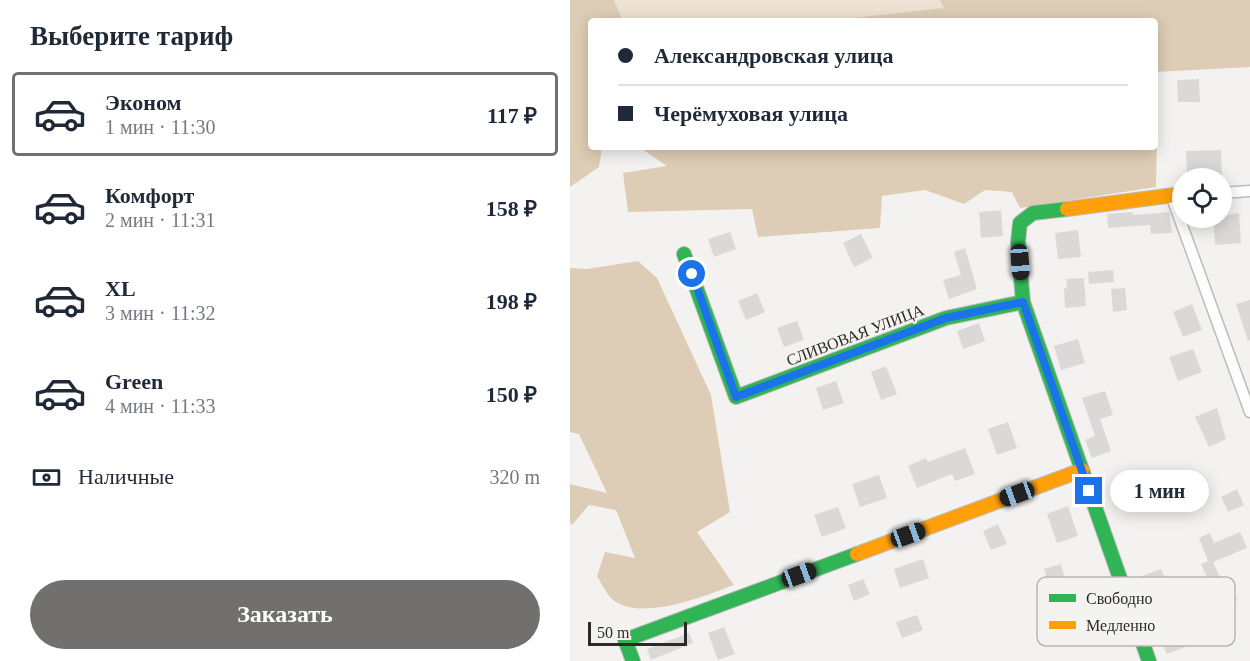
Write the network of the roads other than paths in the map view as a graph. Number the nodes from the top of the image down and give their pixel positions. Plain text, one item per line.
1 (1250, 191) edge
2 (1232, 192) edge
3 (1172, 196) edge
4 (1187, 228) edge
5 (684, 254) dead end
6 (1023, 302) junction
7 (1250, 412) edge
8 (1082, 470) junction
9 (1120, 577) edge
10 (1144, 646) edge
11 (633, 661) edge
12 (1149, 661) edge

1 - 2 street
3 - 6 street
4 - 7 street
5 - 6 street, СЛИВОВАЯ УЛИЦА
6 - 8 street
8 - 9 street
8 - 11 street
10 - 12 street

